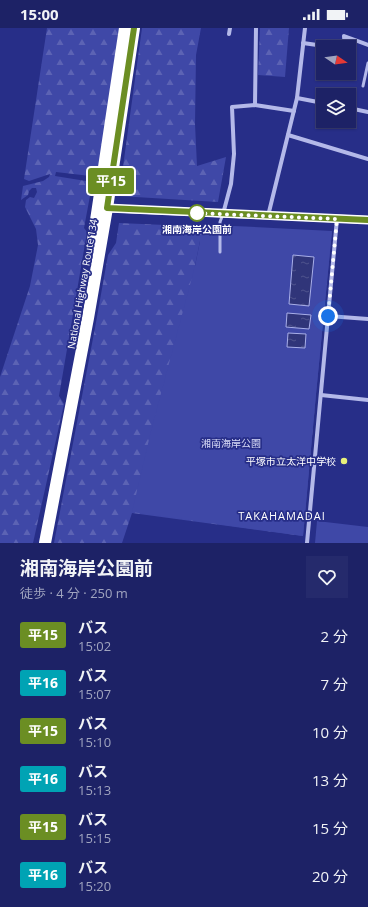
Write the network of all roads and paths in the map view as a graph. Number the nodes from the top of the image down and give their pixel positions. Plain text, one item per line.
1 (125, 28) edge
2 (134, 28) edge
3 (230, 28) edge
4 (256, 28) edge
5 (305, 28) edge
6 (230, 34) dead end
7 (344, 40) edge
8 (355, 40) edge
9 (356, 40) edge
10 (303, 43) junction
11 (316, 45) edge
12 (368, 45) edge
13 (368, 63) edge
14 (363, 86) dead end
15 (297, 98) junction
16 (316, 102) edge
17 (255, 105) junction
18 (356, 109) edge
19 (294, 111) junction
20 (368, 112) edge
21 (288, 135) junction
22 (368, 159) edge
23 (103, 208) junction
24 (223, 214) junction
25 (268, 216) junction
26 (337, 219) junction
27 (368, 220) edge
28 (220, 252) dead end
29 (328, 316) junction
30 (368, 319) edge
31 (321, 395) junction
32 (368, 399) edge
33 (36, 543) edge
34 (45, 543) edge
35 (307, 543) edge

1 - 23 highway, National Highway Route 134
2 - 23 highway, National Highway Route 134
3 - 6 street
4 - 17 street
5 - 10 street
7 - 8 street
9 - 12 street
10 - 11 street
10 - 15 street
13 - 14 lane
15 - 16 street
15 - 19 street
17 - 19 street
17 - 24 street
18 - 20 street
19 - 21 street
21 - 22 street
21 - 25 street
23 - 24 main road
23 - 33 highway, National Highway Route 134
23 - 34 highway, National Highway Route 134
24 - 25 main road
24 - 28 lane
25 - 26 main road
26 - 27 main road
26 - 29 street
29 - 30 street
29 - 31 street
31 - 32 street
31 - 35 street

